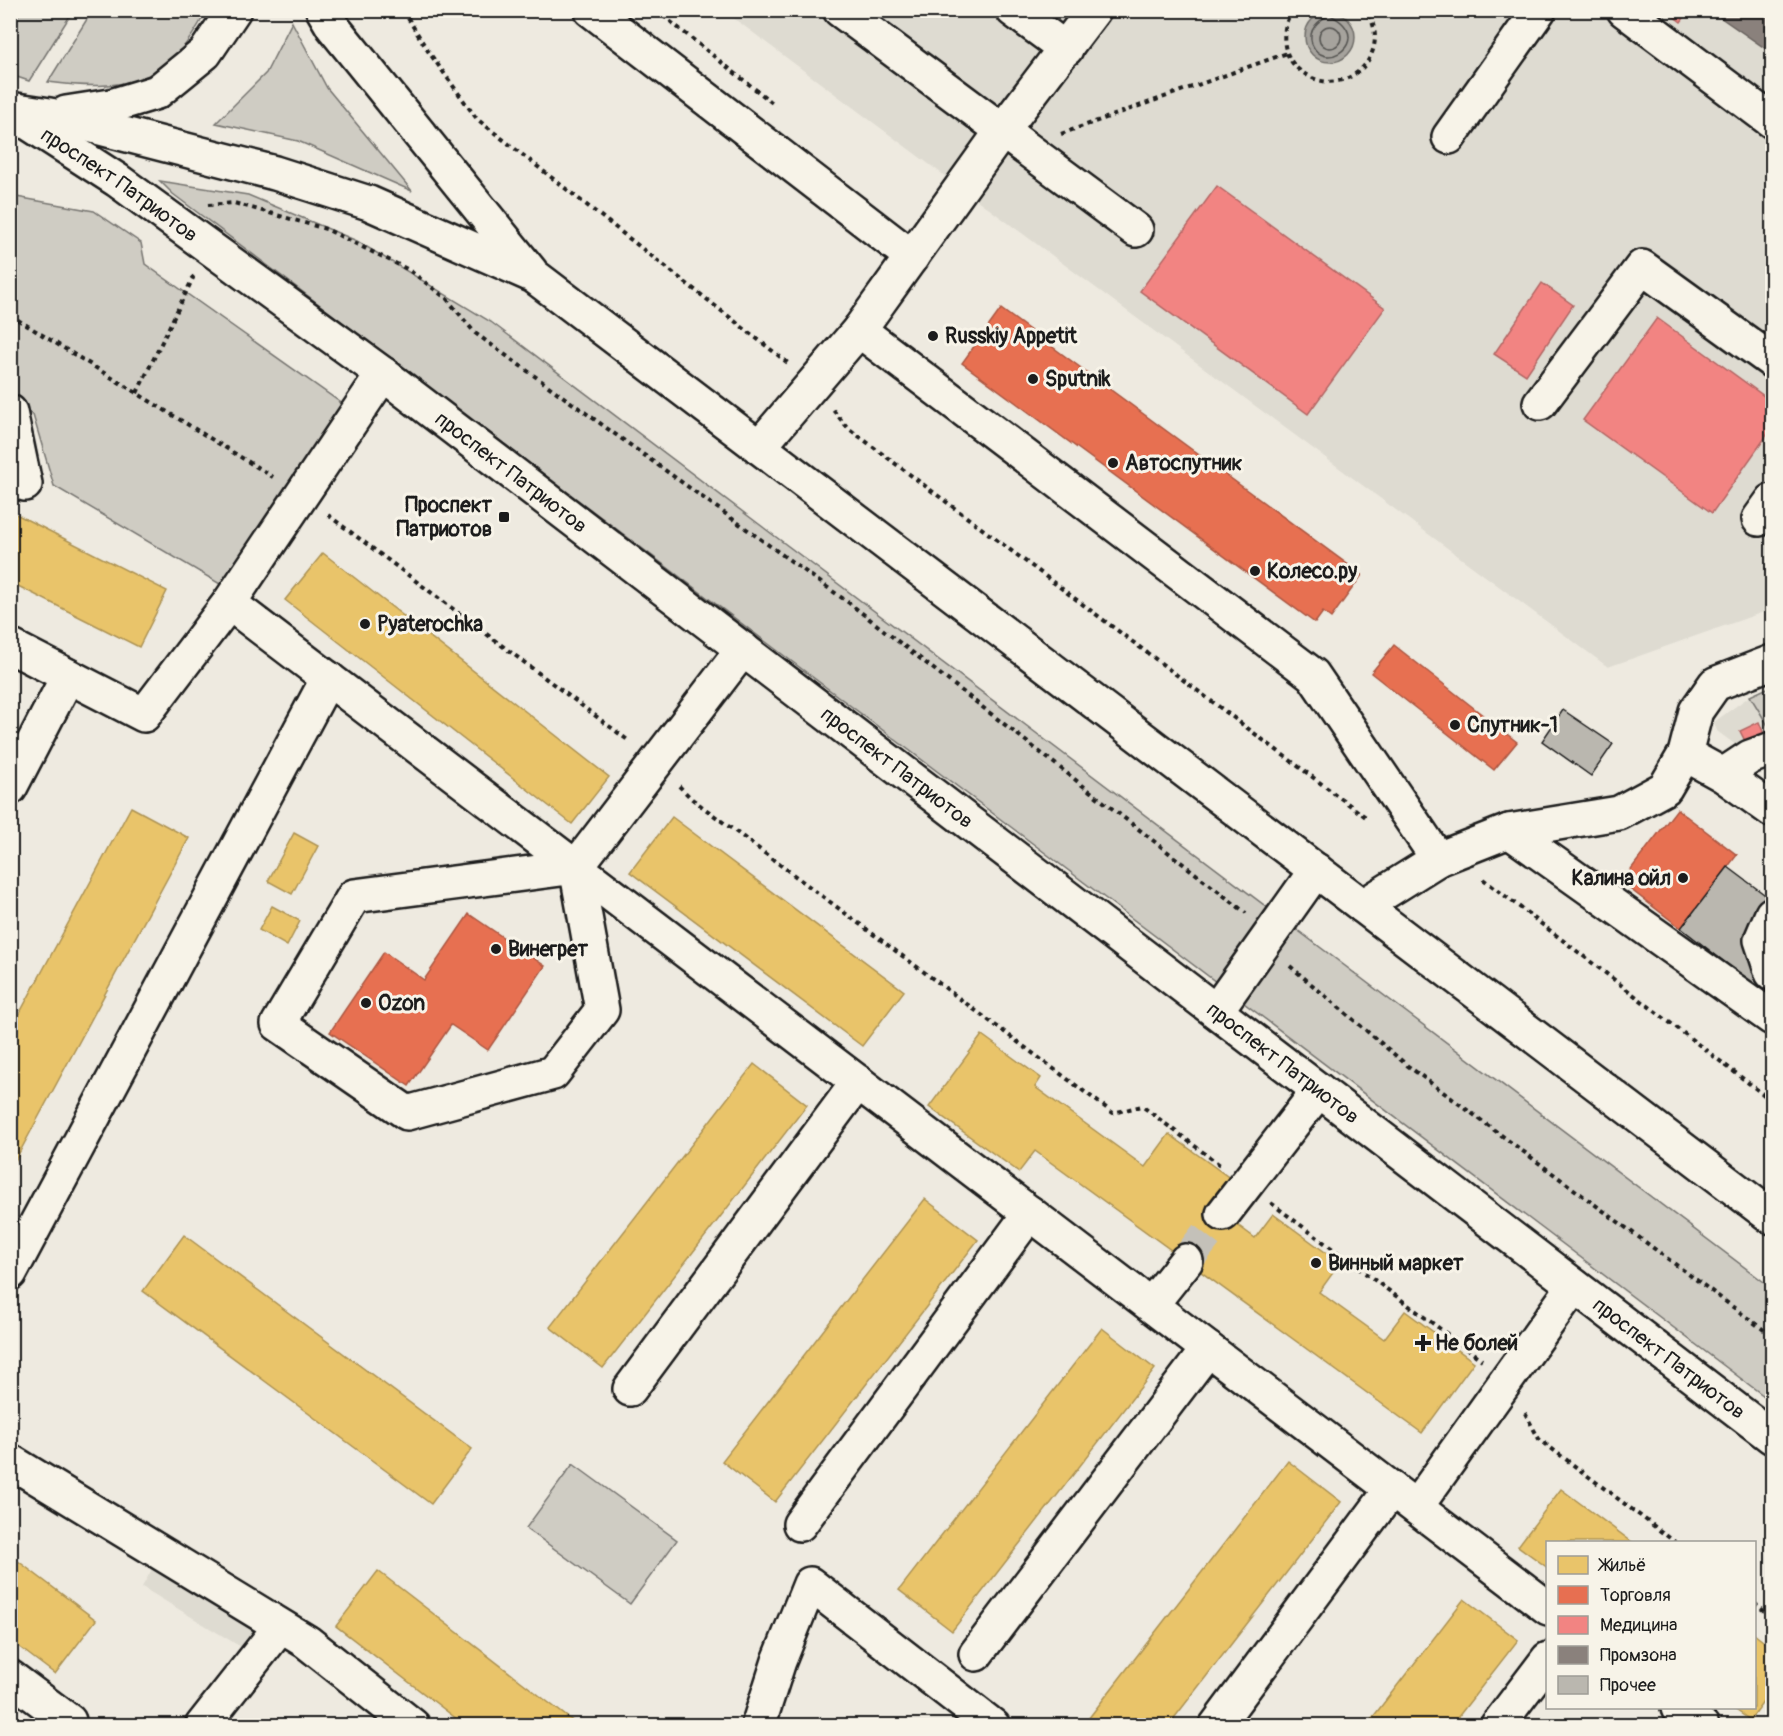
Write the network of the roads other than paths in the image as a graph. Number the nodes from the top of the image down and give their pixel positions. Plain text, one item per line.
1 (234, 10) edge
2 (323, 10) edge
3 (591, 10) edge
4 (840, 10) edge
5 (1094, 10) edge
6 (1539, 10) edge
7 (1624, 10) edge
8 (1030, 15) edge
9 (1066, 49) junction
10 (10, 110) edge
11 (50, 115) junction
12 (1773, 121) edge
13 (1449, 137) dead end
14 (1013, 139) junction
15 (1136, 230) dead end
16 (912, 258) junction
17 (534, 276) junction
18 (859, 330) junction
19 (1773, 361) edge
20 (383, 375) junction
21 (1540, 403) dead end
22 (10, 412) edge
23 (759, 447) junction
24 (26, 484) dead end
25 (228, 603) junction
26 (10, 646) edge
27 (743, 649) junction
28 (1773, 662) edge
29 (68, 676) junction
30 (328, 678) junction
31 (1773, 749) edge
32 (1685, 754) junction
33 (1723, 775) junction
34 (10, 788) edge
35 (1773, 810) edge
36 (1509, 831) junction
37 (1438, 859) junction
38 (576, 867) junction
39 (1316, 870) junction
40 (1363, 906) junction
41 (1773, 914) edge
42 (1773, 973) edge
43 (1215, 1011) junction
44 (1773, 1018) edge
45 (858, 1082) junction
46 (1319, 1090) junction
47 (1029, 1213) junction
48 (1223, 1214) tunnel mouth
49 (1773, 1217) edge
50 (1186, 1261) tunnel mouth
51 (10, 1273) edge
52 (1574, 1286) junction
53 (1151, 1305) junction
54 (1208, 1349) junction
55 (630, 1389) dead end
56 (1773, 1437) edge
57 (10, 1461) edge
58 (1404, 1498) junction
59 (800, 1524) dead end
60 (1546, 1606) edge
61 (280, 1627) junction
62 (976, 1654) dead end
63 (1546, 1662) edge
64 (10, 1677) edge
65 (1681, 1709) edge
66 (380, 1715) edge
67 (69, 1721) dead end
68 (202, 1725) edge
69 (413, 1725) edge
70 (758, 1725) edge
71 (993, 1725) edge
72 (1216, 1725) edge
73 (1497, 1725) edge
74 (1702, 1725) edge

1 - 11 main road
2 - 17 main road, проспект Патриотов
3 - 16 main road
4 - 14 main road
5 - 9 main road
6 - 13 main road
7 - 12 main road
8 - 9 main road
9 - 14 main road
10 - 11 main road, проспект Патриотов
10 - 20 main road, проспект Патриотов
11 - 17 main road, проспект Патриотов
14 - 15 main road
14 - 16 main road
16 - 18 main road
17 - 23 main road, проспект Патриотов
18 - 23 main road
18 - 37 main road
19 - 21 main road
20 - 25 main road
20 - 27 main road, проспект Патриотов
22 - 24 main road
23 - 39 main road, проспект Патриотов
25 - 29 main road
25 - 30 main road
26 - 29 main road
27 - 38 main road
27 - 43 main road, проспект Патриотов
28 - 32 main road
29 - 34 main road
30 - 38 main road
30 - 51 main road
31 - 33 main road
32 - 33 main road
32 - 36 main road
33 - 35 main road
36 - 37 main road
36 - 44 main road
37 - 40 main road
38 - 38 main road
38 - 45 main road
39 - 40 main road, проспект Патриотов
39 - 43 main road
40 - 49 main road, проспект Патриотов
41 - 42 main road
43 - 46 main road, проспект Патриотов
45 - 47 main road
45 - 55 main road
46 - 48 main road
46 - 52 main road, проспект Патриотов
47 - 53 main road
47 - 59 main road
50 - 53 main road
52 - 56 main road, проспект Патриотов
52 - 58 main road
53 - 54 main road
54 - 58 main road
54 - 62 main road
57 - 61 main road
58 - 60 main road
58 - 72 main road
61 - 66 main road
61 - 68 main road
63 - 73 main road
64 - 67 main road
65 - 74 main road
66 - 69 main road
70 - 71 main road

